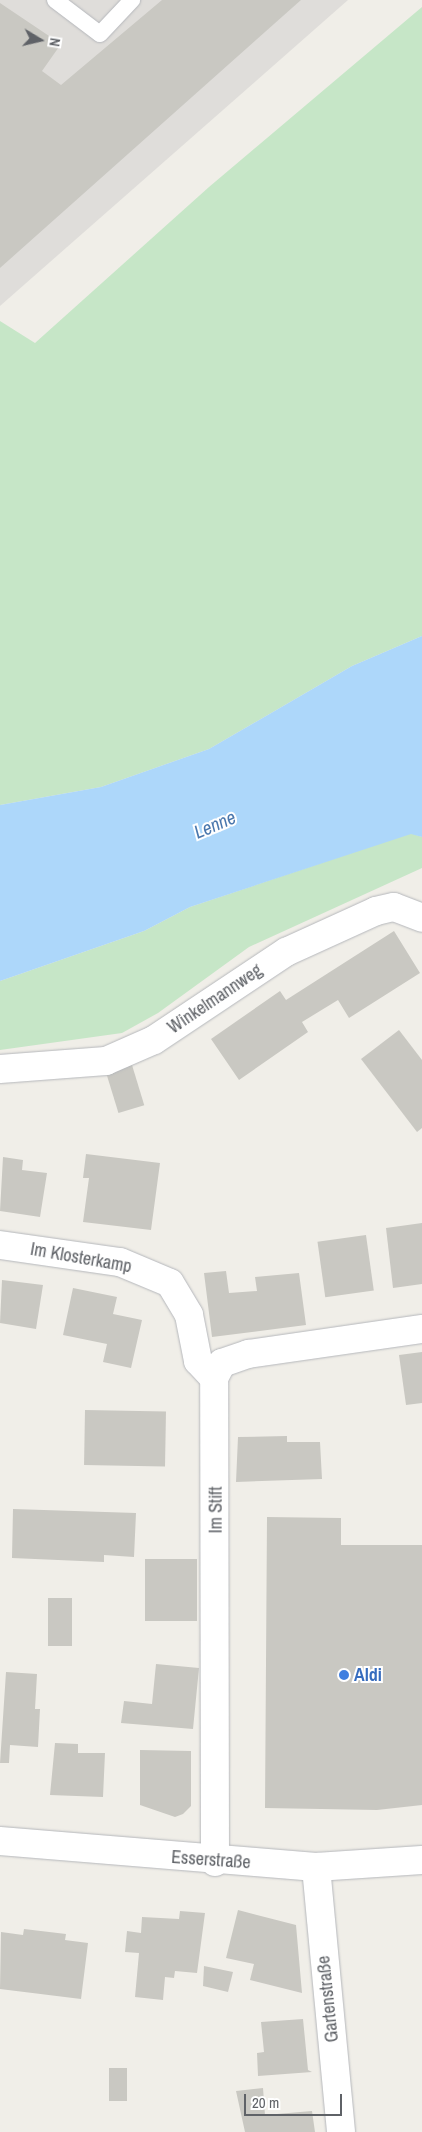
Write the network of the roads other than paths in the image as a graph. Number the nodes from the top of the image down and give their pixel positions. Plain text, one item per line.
1 (55, 0) edge
2 (132, 0) edge
3 (422, 918) edge
4 (0, 1069) edge
5 (0, 1244) edge
6 (422, 1329) edge
7 (214, 1378) junction
8 (0, 1841) edge
9 (422, 1860) edge
10 (215, 1862) junction
11 (316, 1867) junction
12 (341, 2132) edge

1 - 2 lane
3 - 4 street, Winkelmannweg
5 - 7 street, Im Klosterkamp
6 - 7 street
7 - 10 street, Im Stift
8 - 10 street, Esserstraße
9 - 11 street, Esserstraße
10 - 11 street, Esserstraße
11 - 12 street, Gartenstraße

